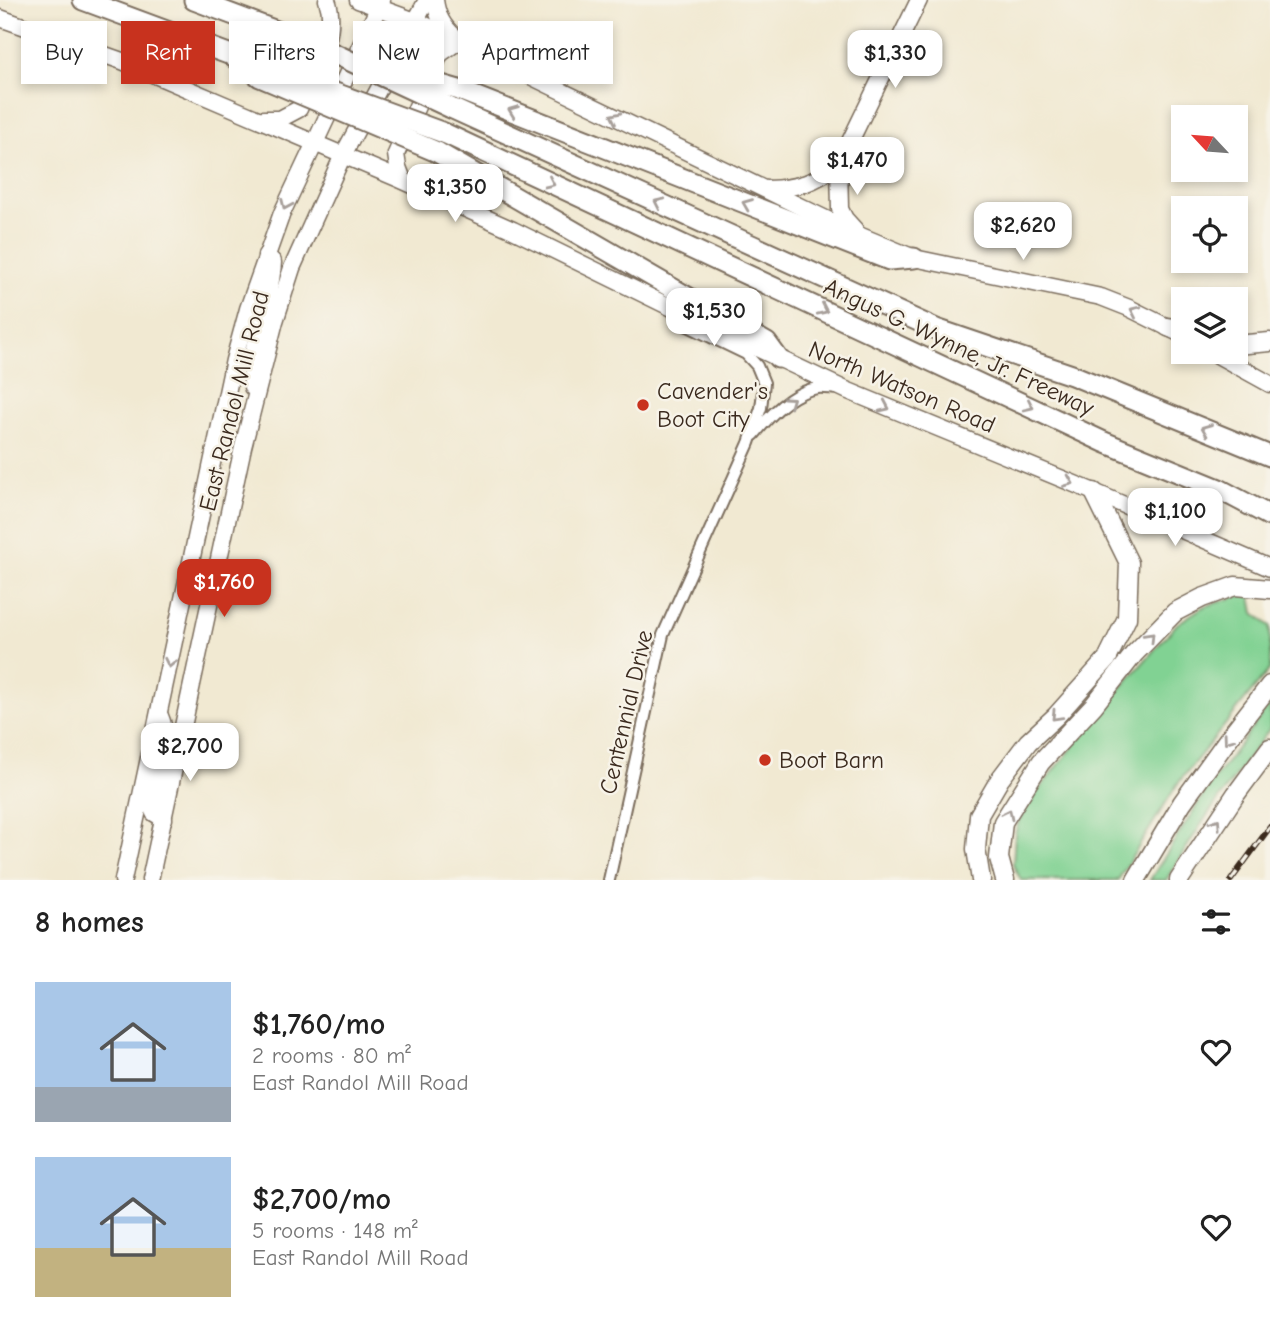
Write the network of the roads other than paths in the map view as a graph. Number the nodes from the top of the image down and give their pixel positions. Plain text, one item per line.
1 (83, 0) edge
2 (194, 0) edge
3 (327, 0) edge
4 (358, 0) edge
5 (428, 0) edge
6 (435, 0) edge
7 (919, 0) edge
8 (380, 4) edge
9 (0, 18) edge
10 (417, 21) joint
11 (458, 40) edge
12 (458, 42) edge
13 (229, 54) edge
14 (277, 84) edge
15 (310, 84) edge
16 (382, 84) edge
17 (547, 84) edge
18 (455, 99) junction
19 (257, 120) junction
20 (314, 143) junction
21 (343, 155) junction
22 (839, 164) junction
23 (403, 180) junction
24 (765, 190) junction
25 (861, 236) junction
26 (266, 255) junction
27 (915, 258) junction
28 (666, 305) junction
29 (1171, 328) edge
30 (1270, 342) edge
31 (1248, 344) edge
32 (778, 358) junction
33 (1234, 364) edge
34 (1270, 384) edge
35 (846, 390) junction
36 (254, 400) junction
37 (748, 443) junction
38 (1270, 456) edge
39 (1094, 492) junction
40 (1270, 516) edge
41 (1270, 568) edge
42 (1270, 589) edge
43 (1270, 685) edge
44 (159, 714) junction
45 (1270, 748) edge
46 (164, 819) junction
47 (123, 880) edge
48 (150, 880) edge
49 (609, 880) edge
50 (981, 880) edge
51 (1006, 880) edge
52 (1136, 880) edge
53 (1179, 880) edge

1 - 13 highway, Angus G. Wynne, Jr. Freeway
2 - 18 highway, Angus G. Wynne, Jr. Freeway, bridge
3 - 19 main road
4 - 8 main road
5 - 10 main road, East Randol Mill Road
6 - 11 main road
7 - 22 main road
8 - 10 main road
8 - 20 main road, East Randol Mill Road
9 - 19 main road, North Watson Road
12 - 23 main road
14 - 32 highway, bridge
15 -> 40 highway, Angus G. Wynne, Jr. Freeway, bridge
16 - 21 main road, East Randol Mill Road
24 -> 17 main road
27 -> 18 highway
38 -> 18 highway, Angus G. Wynne, Jr. Freeway
19 - 20 main road, North Watson Road
20 - 21 main road, North Watson Road
20 -> 26 main road, East Randol Mill Road
21 - 23 main road, North Watson Road
21 - 36 main road, East Randol Mill Road
22 - 24 main road
22 - 25 main road
23 - 28 main road, North Watson Road
24 - 25 main road
25 - 27 main road
26 - 36 main road
26 -> 44 main road, East Randol Mill Road
29 -> 27 main road
28 - 32 main road, North Watson Road
28 - 37 street, Centennial Drive
30 - 31 main road
32 - 35 main road, North Watson Road
33 - 34 main road
37 -> 35 street, Centennial Drive
35 -> 39 main road, North Watson Road
36 - 46 main road, East Randol Mill Road
37 - 49 street, Centennial Drive
39 - 41 main road, North Watson Road
39 -> 50 main road
51 -> 42 main road
43 -> 52 main road
44 - 46 main road
44 - 47 main road, East Randol Mill Road
53 -> 45 main road
46 - 48 main road, East Randol Mill Road

